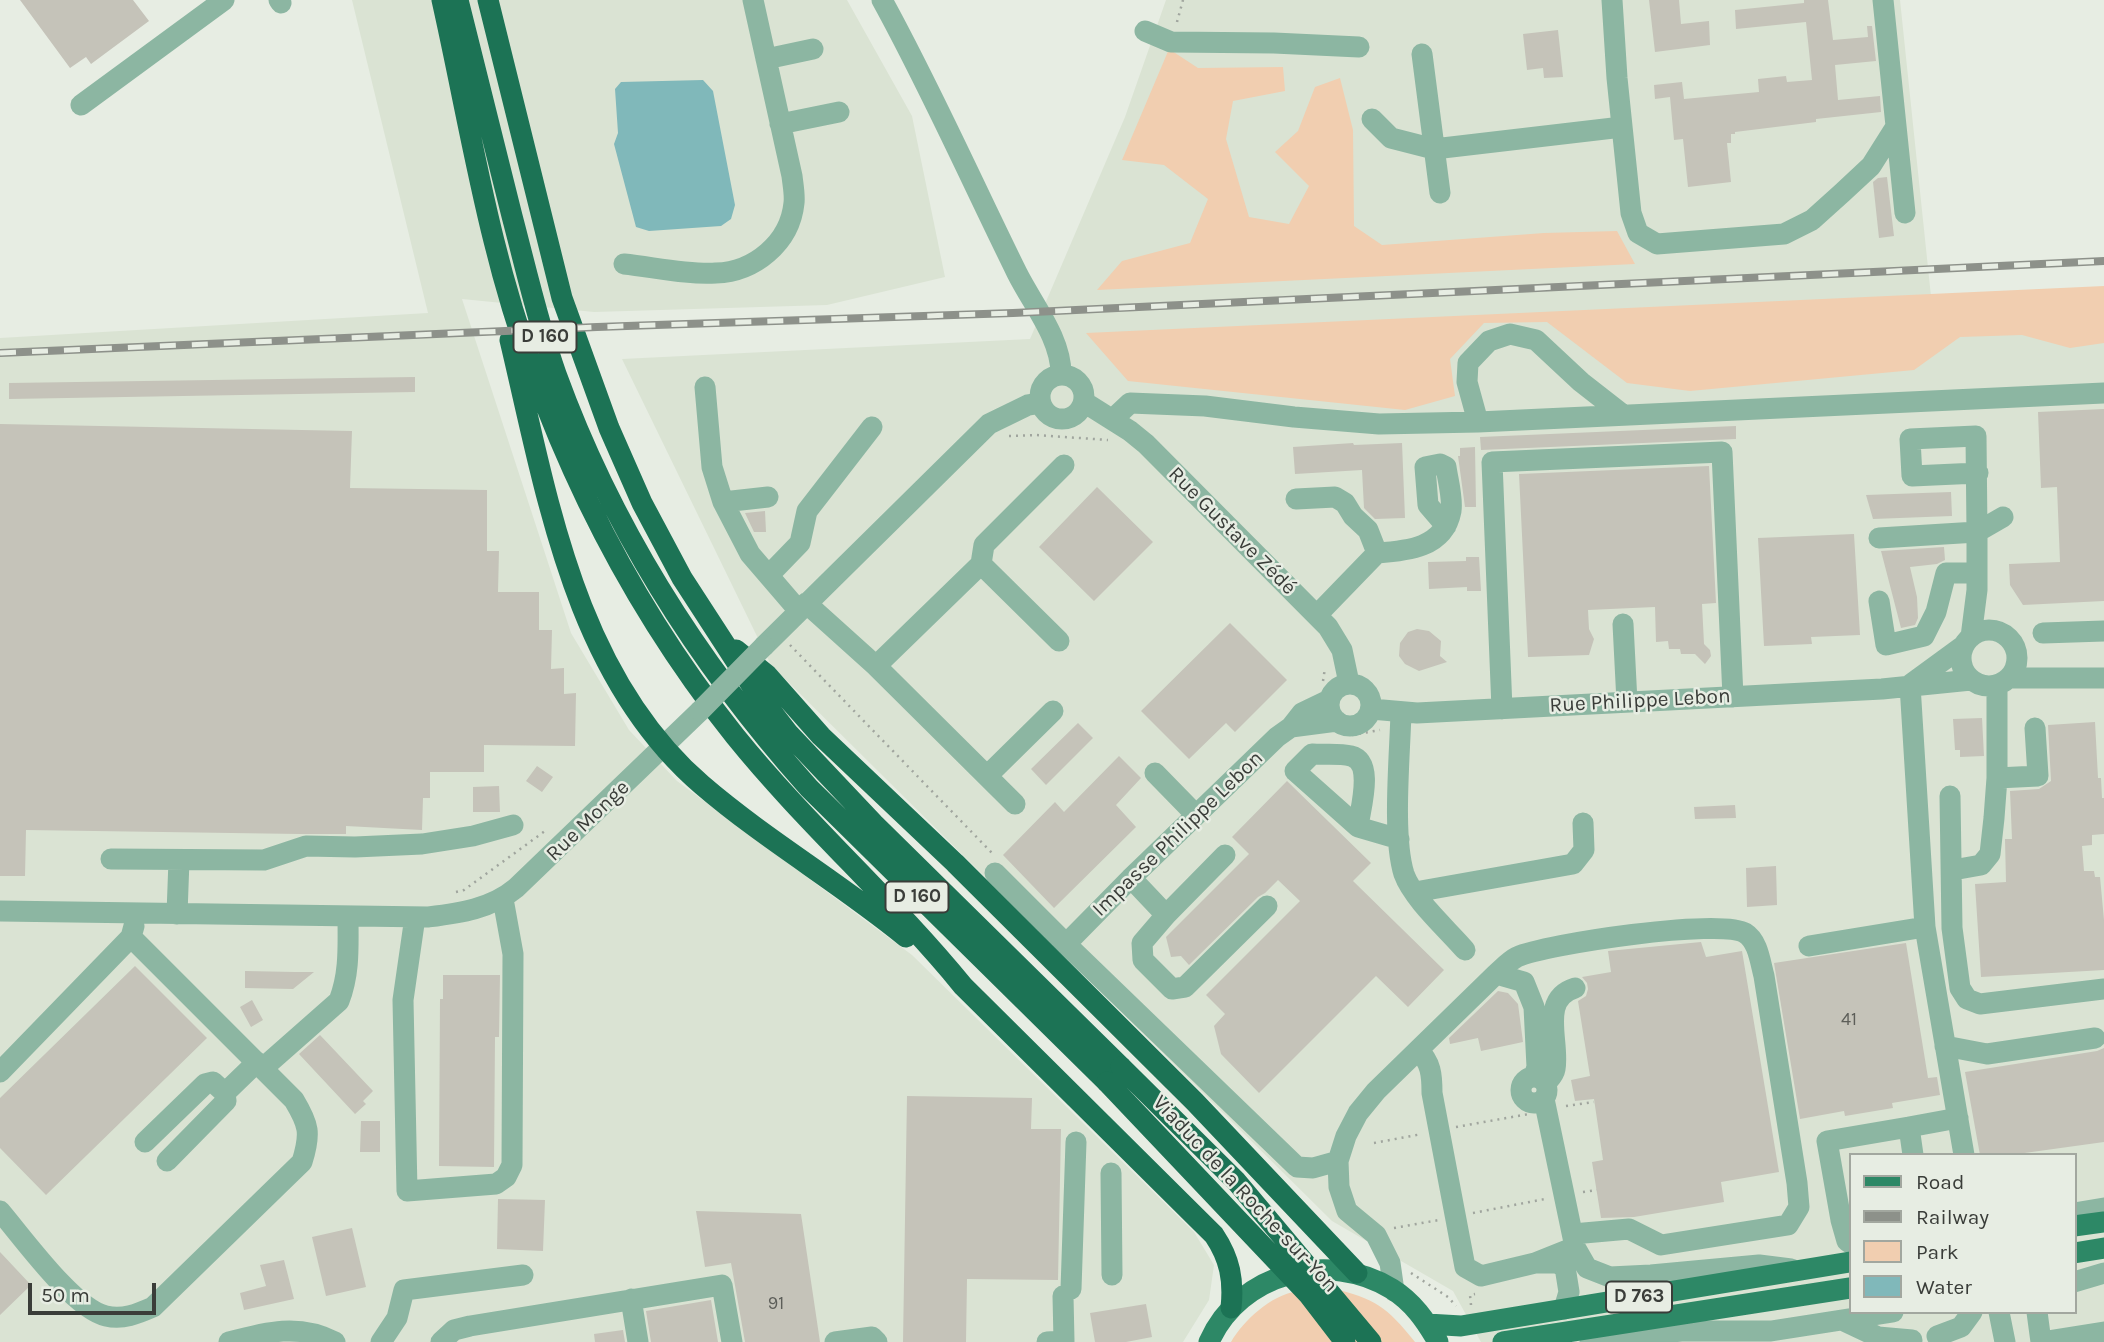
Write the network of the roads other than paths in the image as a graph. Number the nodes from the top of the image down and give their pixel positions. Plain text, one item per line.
1 (442, 0) edge
2 (458, 0) edge
3 (488, 0) edge
4 (753, 0) edge
5 (882, 0) edge
6 (891, 0) edge
7 (1612, 0) edge
8 (1883, 0) edge
9 (220, 2) edge
10 (1145, 31) dead end
11 (902, 36) junction
12 (1359, 47) dead end
13 (813, 49) dead end
14 (1422, 54) dead end
15 (766, 58) junction
16 (81, 105) dead end
17 (839, 112) dead end
18 (1372, 119) dead end
19 (780, 124) junction
20 (1622, 127) junction
21 (1895, 128) junction
22 (1434, 149) junction
23 (1440, 193) dead end
24 (1905, 213) dead end
25 (494, 242) junction
26 (624, 264) dead end
27 (1061, 374) junction
28 (705, 387) dead end
29 (2104, 393) edge
30 (1084, 401) junction
31 (1041, 403) junction
32 (1622, 414) junction
33 (1113, 419) junction
34 (1478, 422) junction
35 (872, 428) dead end
36 (1064, 465) dead end
37 (1978, 473) dead end
38 (768, 497) dead end
39 (1296, 499) dead end
40 (723, 502) junction
41 (2003, 517) dead end
42 (1446, 526) dead end
43 (1977, 532) junction
44 (1879, 538) dead end
45 (1377, 553) junction
46 (981, 564) junction
47 (769, 575) junction
48 (1977, 581) junction
49 (1878, 601) dead end
50 (802, 607) junction
51 (1317, 615) junction
52 (1623, 624) dead end
53 (1997, 631) junction
54 (2104, 631) edge
55 (2043, 633) dead end
56 (719, 635) junction
57 (1059, 641) dead end
58 (1967, 641) junction
59 (2015, 648) junction
60 (876, 666) junction
61 (2079, 678) junction
62 (2104, 678) edge
63 (1971, 680) junction
64 (2003, 681) junction
65 (1349, 683) junction
66 (1909, 685) junction
67 (1325, 693) junction
68 (1733, 697) junction
69 (1627, 702) junction
70 (1371, 709) junction
71 (1502, 709) junction
72 (1054, 711) dead end
73 (1401, 712) junction
74 (1291, 727) junction
75 (1344, 728) junction
76 (2035, 728) dead end
77 (664, 747) junction
78 (1155, 773) dead end
79 (986, 776) junction
80 (1997, 778) junction
81 (1950, 796) dead end
82 (1015, 804) dead end
83 (1196, 815) junction
84 (1583, 823) dead end
85 (513, 825) dead end
86 (1358, 827) dead end
87 (1399, 839) junction
88 (1226, 855) dead end
89 (111, 859) dead end
90 (178, 860) junction
91 (1953, 870) junction
92 (995, 873) road end
93 (1131, 878) junction
94 (1415, 892) junction
95 (503, 900) junction
96 (1268, 906) dead end
97 (0, 911) edge
98 (137, 914) junction
99 (177, 914) junction
100 (1167, 915) junction
101 (348, 916) junction
102 (415, 917) junction
103 (1925, 927) junction
104 (131, 937) junction
105 (1066, 944) junction
106 (1809, 946) dead end
107 (1465, 950) dead end
108 (1496, 974) junction
109 (963, 986) junction
110 (1576, 988) dead end
111 (2104, 989) edge
112 (2095, 1038) dead end
113 (1945, 1046) junction
114 (1418, 1050) junction
115 (260, 1065) junction
116 (0, 1072) edge
117 (1395, 1073) junction
118 (1114, 1074) junction
119 (1542, 1092) junction
120 (225, 1093) junction
121 (1432, 1093) junction
122 (1958, 1118) junction
123 (1909, 1127) junction
124 (145, 1142) dead end
125 (1076, 1142) dead end
126 (1913, 1153) edge
127 (1964, 1153) edge
128 (167, 1161) dead end
129 (1338, 1161) junction
130 (1111, 1173) dead end
131 (2104, 1208) edge
132 (0, 1211) edge
133 (2076, 1213) edge
134 (1845, 1219) edge
135 (2104, 1222) edge
136 (2076, 1226) edge
137 (1573, 1235) junction
138 (1848, 1241) edge
139 (2104, 1248) edge
140 (2076, 1253) edge
141 (1848, 1262) edge
142 (1535, 1263) junction
143 (1804, 1270) junction
144 (2076, 1270) edge
145 (2104, 1272) edge
146 (1357, 1273) junction
147 (523, 1275) dead end
148 (1112, 1275) dead end
149 (2076, 1281) edge
150 (1848, 1288) edge
151 (1394, 1291) junction
152 (631, 1299) junction
153 (1231, 1308) junction
154 (1564, 1309) junction
155 (1880, 1314) edge
156 (1970, 1314) edge
157 (1999, 1314) edge
158 (2037, 1314) edge
159 (1842, 1320) junction
160 (1794, 1327) junction
161 (2104, 1332) edge
162 (1433, 1333) edge
163 (1862, 1335) edge
164 (1937, 1336) dead end
165 (1758, 1337) edge
166 (1901, 1340) edge
167 (333, 1341) edge
168 (229, 1342) edge
169 (381, 1342) edge
170 (441, 1342) edge
171 (638, 1342) edge
172 (732, 1342) edge
173 (835, 1342) edge
174 (877, 1342) edge
175 (1047, 1342) edge
176 (1209, 1342) edge
177 (1345, 1342) edge
178 (1371, 1342) edge
179 (1503, 1342) edge
180 (1590, 1342) edge
181 (1775, 1342) edge
182 (2005, 1342) edge
183 (2041, 1342) edge

1 - 25 highway
2 - 118 highway, D 160
3 - 56 highway, D 160
4 - 15 street
5 - 11 street
6 - 11 street
7 - 20 street
8 - 21 street
9 - 16 street
10 - 12 street
11 - 27 street
13 - 15 street
14 - 22 street
15 - 19 street
17 - 19 street
18 - 22 street
19 - 26 street
20 - 21 street
20 - 22 street
21 - 24 street
22 - 23 street
25 - 77 highway
25 - 109 highway
27 - 30 street
27 - 31 street
28 - 40 street
29 - 32 street
30 - 31 street
30 - 33 street, Rue Gustave Zédé
31 - 50 street, Rue Monge
32 - 34 street
32 - 34 street
33 - 34 street
33 - 51 street, Rue Gustave Zédé
35 - 47 street
36 - 46 street
37 - 43 street
38 - 40 street
39 - 45 street
40 - 47 street
41 - 43 street
42 - 45 street
43 - 44 street
43 - 48 street
45 - 51 street
46 - 57 street
46 - 60 street
47 - 50 street
48 - 49 street
48 - 53 street
48 - 58 street
50 - 60 street
50 - 77 street, Rue Monge, bridge
51 - 65 street, Rue Gustave Zédé
52 - 69 street
53 - 58 street
53 - 59 street
54 - 55 street
56 - 118 highway, D 160
56 - 146 highway
58 - 63 street
58 - 66 street, Rue Philippe Lebon
59 - 61 street
59 - 64 street
60 - 79 street
61 - 62 street
61 - 64 street
63 - 64 street
63 - 66 street, Rue Philippe Lebon
64 - 80 street
65 - 67 street
65 - 70 street
66 - 68 street, Rue Philippe Lebon
66 - 103 street
67 - 74 street, Impasse Philippe Lebon
67 - 75 street
68 - 69 street, Rue Philippe Lebon
68 - 71 street
69 - 71 street, Rue Philippe Lebon
70 - 73 street, Rue Philippe Lebon
70 - 75 street
71 - 73 street, Rue Philippe Lebon
72 - 79 street
73 - 87 street
74 - 75 street
74 - 83 street, Impasse Philippe Lebon
76 - 80 street
77 - 95 street, Rue Monge
77 - 109 highway
78 - 83 street
79 - 82 street
80 - 91 street
81 - 91 street
83 - 93 street, Impasse Philippe Lebon
84 - 94 street
85 - 90 street
86 - 87 street
87 - 94 street
88 - 100 street
89 - 90 street
90 - 99 street
91 - 111 street
92 - 105 street
93 - 100 street
93 - 105 street, Impasse Philippe Lebon
94 - 107 street
95 - 102 street, Rue Monge
95 - 102 street
96 - 100 street
97 - 98 street, Rue Monge
98 - 99 street, Rue Monge
98 - 104 street
99 - 101 street, Rue Monge
101 - 102 street, Rue Monge
101 - 115 street
103 - 106 street
103 - 113 street
104 - 115 street
104 - 116 street
105 - 129 street
108 - 114 street
108 - 119 street
108 - 137 street
109 - 153 highway
110 - 119 street
112 - 113 street
113 - 122 street
114 - 117 street
114 - 121 street
115 - 120 street
115 - 132 street
117 - 121 street
117 - 129 street
118 - 177 highway, Viaduc de la Roche-sur-Yon / D 160, bridge
118 - 178 highway, Viaduc de la Roche-sur-Yon / D 160, bridge
119 - 137 street
120 - 124 street
120 - 128 street
121 - 142 street
122 - 123 street
122 - 127 street
123 - 126 street
123 - 134 street
125 - 175 street
129 - 151 street
130 - 148 street
131 - 133 street
134 - 138 street
135 - 136 main road
137 - 142 street
137 - 143 street
139 - 140 main road
141 - 143 main road, D 763
142 - 154 street
143 - 154 main road, D 763
144 - 145 street
145 - 149 street
146 - 151 main road
146 - 153 main road
147 - 169 street
150 - 179 main road, D 763
151 - 162 main road
152 - 170 street
152 - 171 street
152 - 172 street
153 - 176 main road
154 - 162 main road, D 763
155 - 159 street
156 - 164 street
157 - 182 street
158 - 183 street
159 - 160 street
159 - 163 street
160 - 165 street
160 - 181 street
161 - 183 street
163 - 166 street
165 - 180 street
167 - 168 street
173 - 174 street

